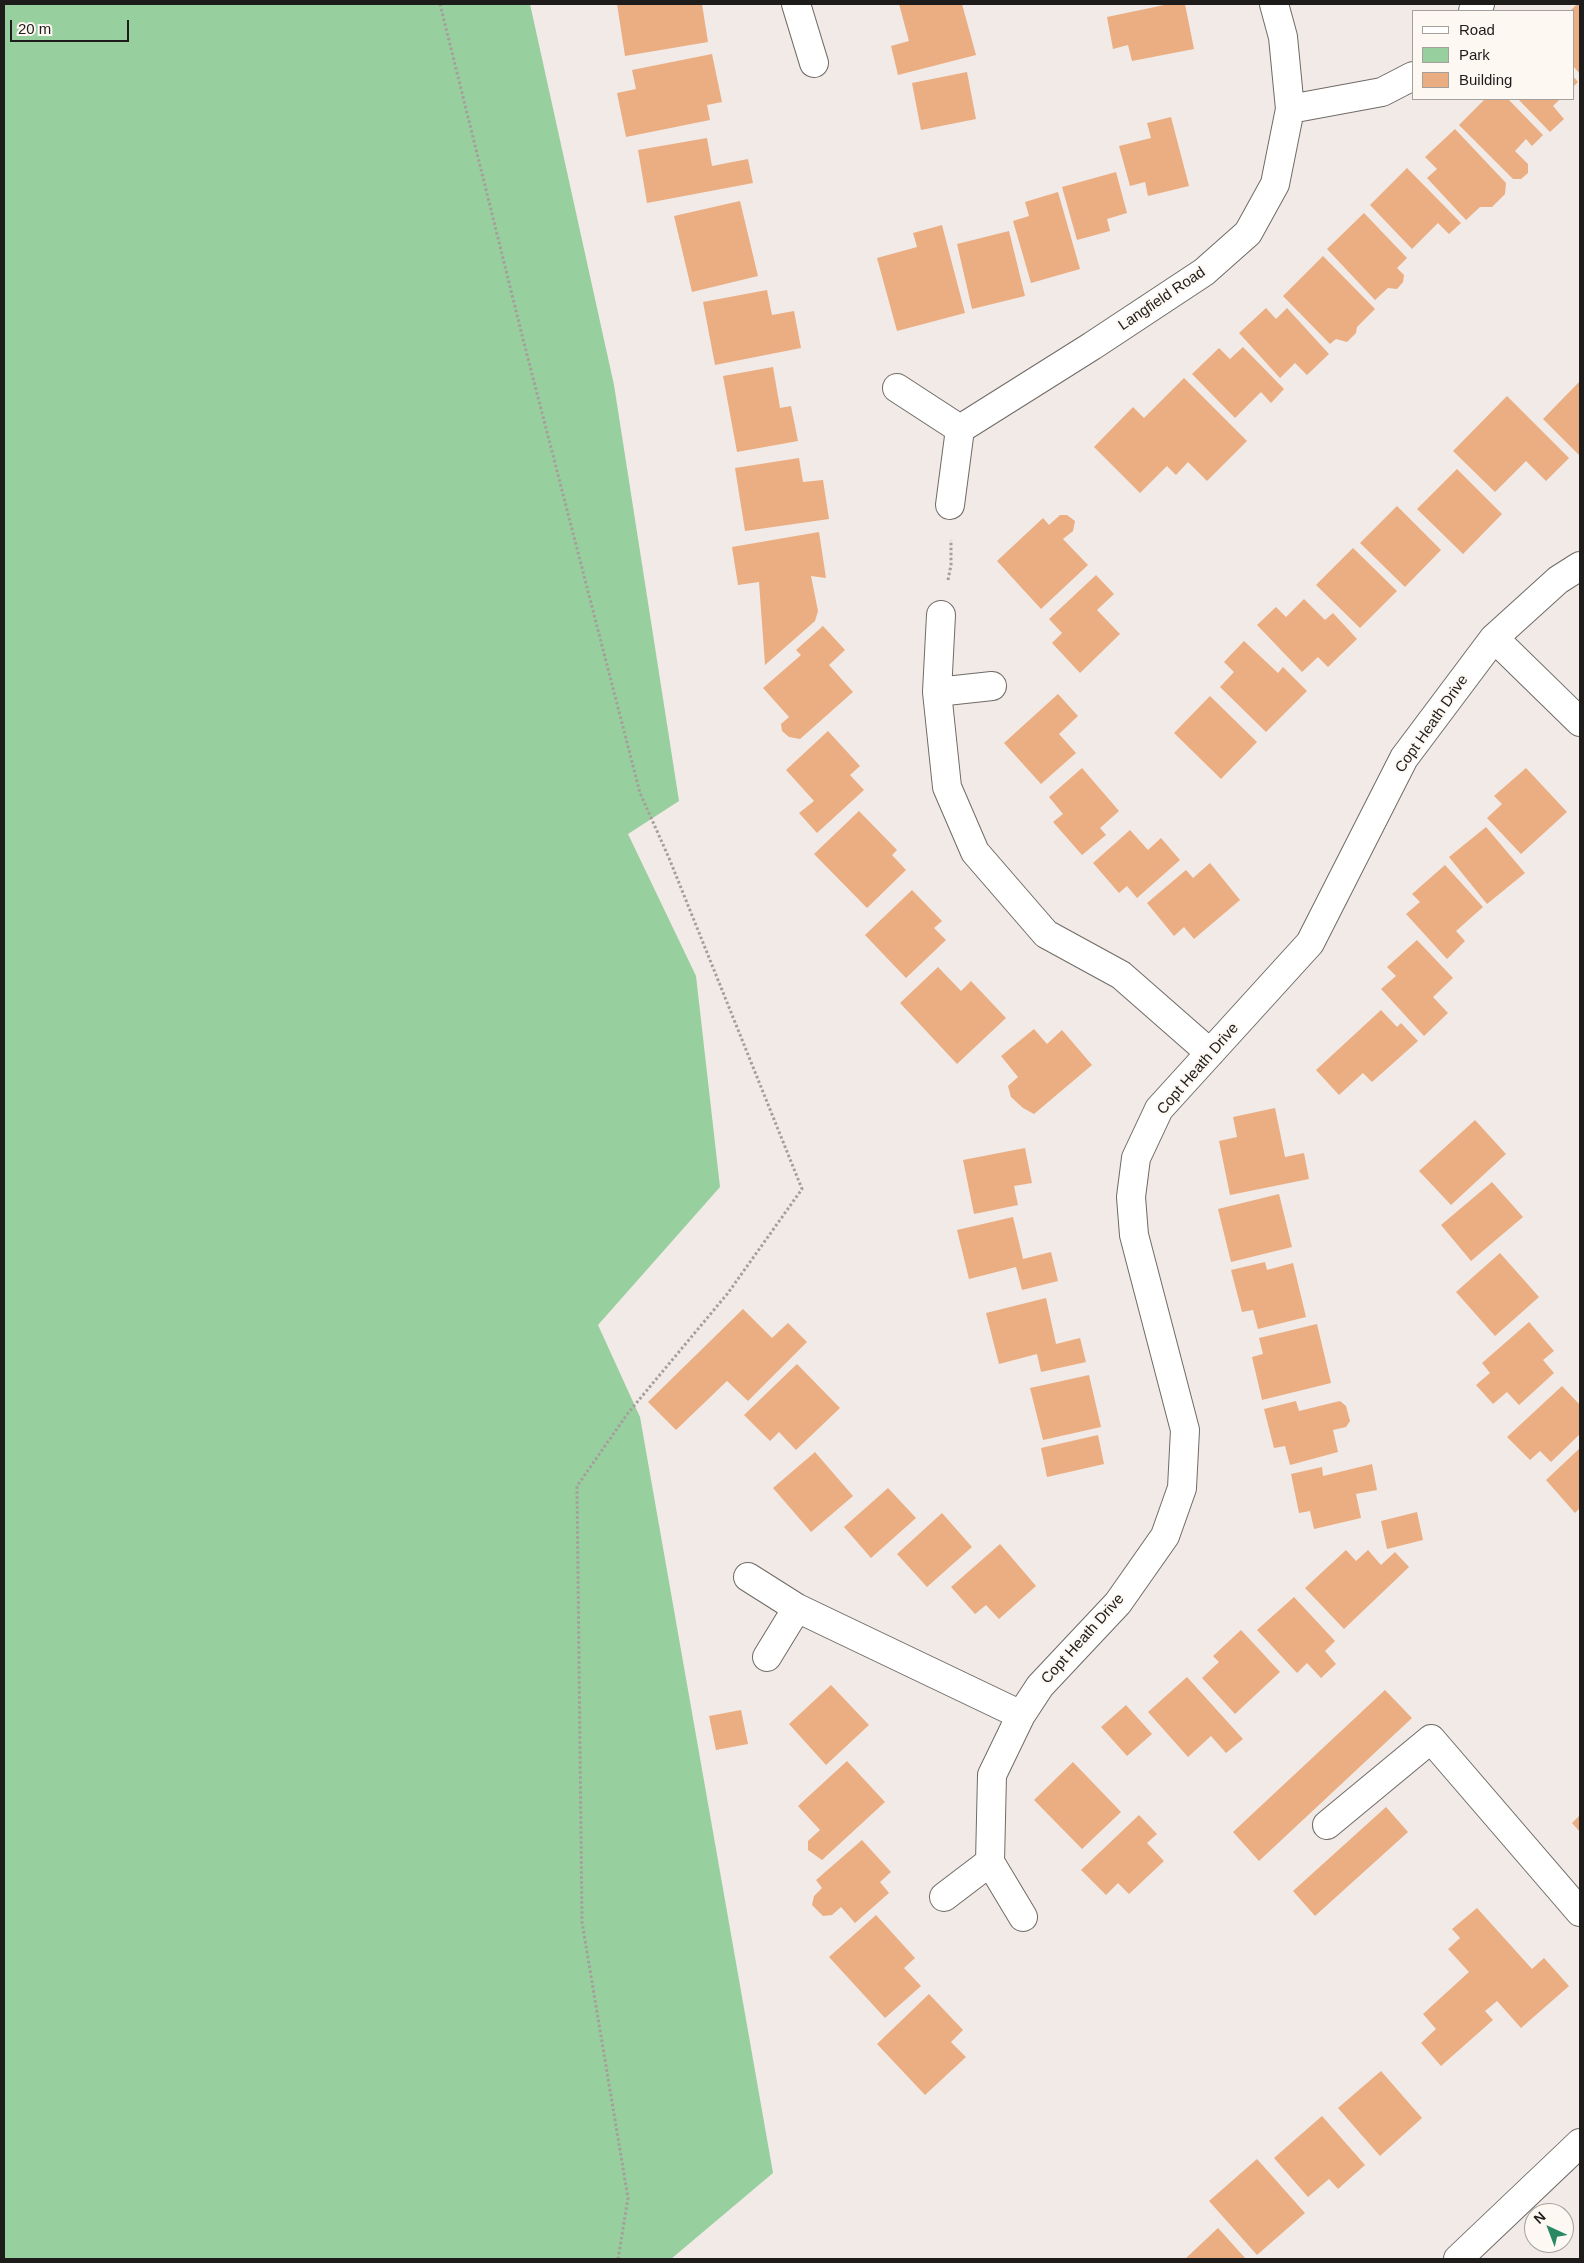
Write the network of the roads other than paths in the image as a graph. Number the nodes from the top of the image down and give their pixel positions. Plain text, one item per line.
1 (796, 4) edge
2 (1274, 4) edge
3 (814, 63) dead end
4 (1412, 77) edge
5 (1290, 109) junction
6 (897, 388) dead end
7 (960, 429) junction
8 (950, 505) road end
9 (1580, 566) edge
10 (941, 615) road end
11 (1494, 638) junction
12 (992, 686) dead end
13 (937, 692) junction
14 (1580, 722) edge
15 (1210, 1053) junction
16 (748, 1577) dead end
17 (797, 1608) junction
18 (767, 1657) dead end
19 (1021, 1715) junction
20 (1326, 1826) dead end
21 (990, 1862) junction
22 (944, 1897) dead end
23 (1580, 1912) edge
24 (1023, 1917) dead end
25 (1580, 2143) edge
26 (1458, 2259) edge

1 - 3 street
2 - 5 street, Langfield Road
4 - 5 street
5 - 7 street, Langfield Road
6 - 7 street
7 - 8 street
9 - 11 street, Copt Heath Drive
10 - 13 street
11 - 14 street
11 - 15 street, Copt Heath Drive
12 - 13 street
13 - 15 street
15 - 19 street, Copt Heath Drive
16 - 17 street
17 - 18 street
17 - 19 street
19 - 21 street, Copt Heath Drive
20 - 23 street
21 - 22 street
21 - 24 street
25 - 26 street

